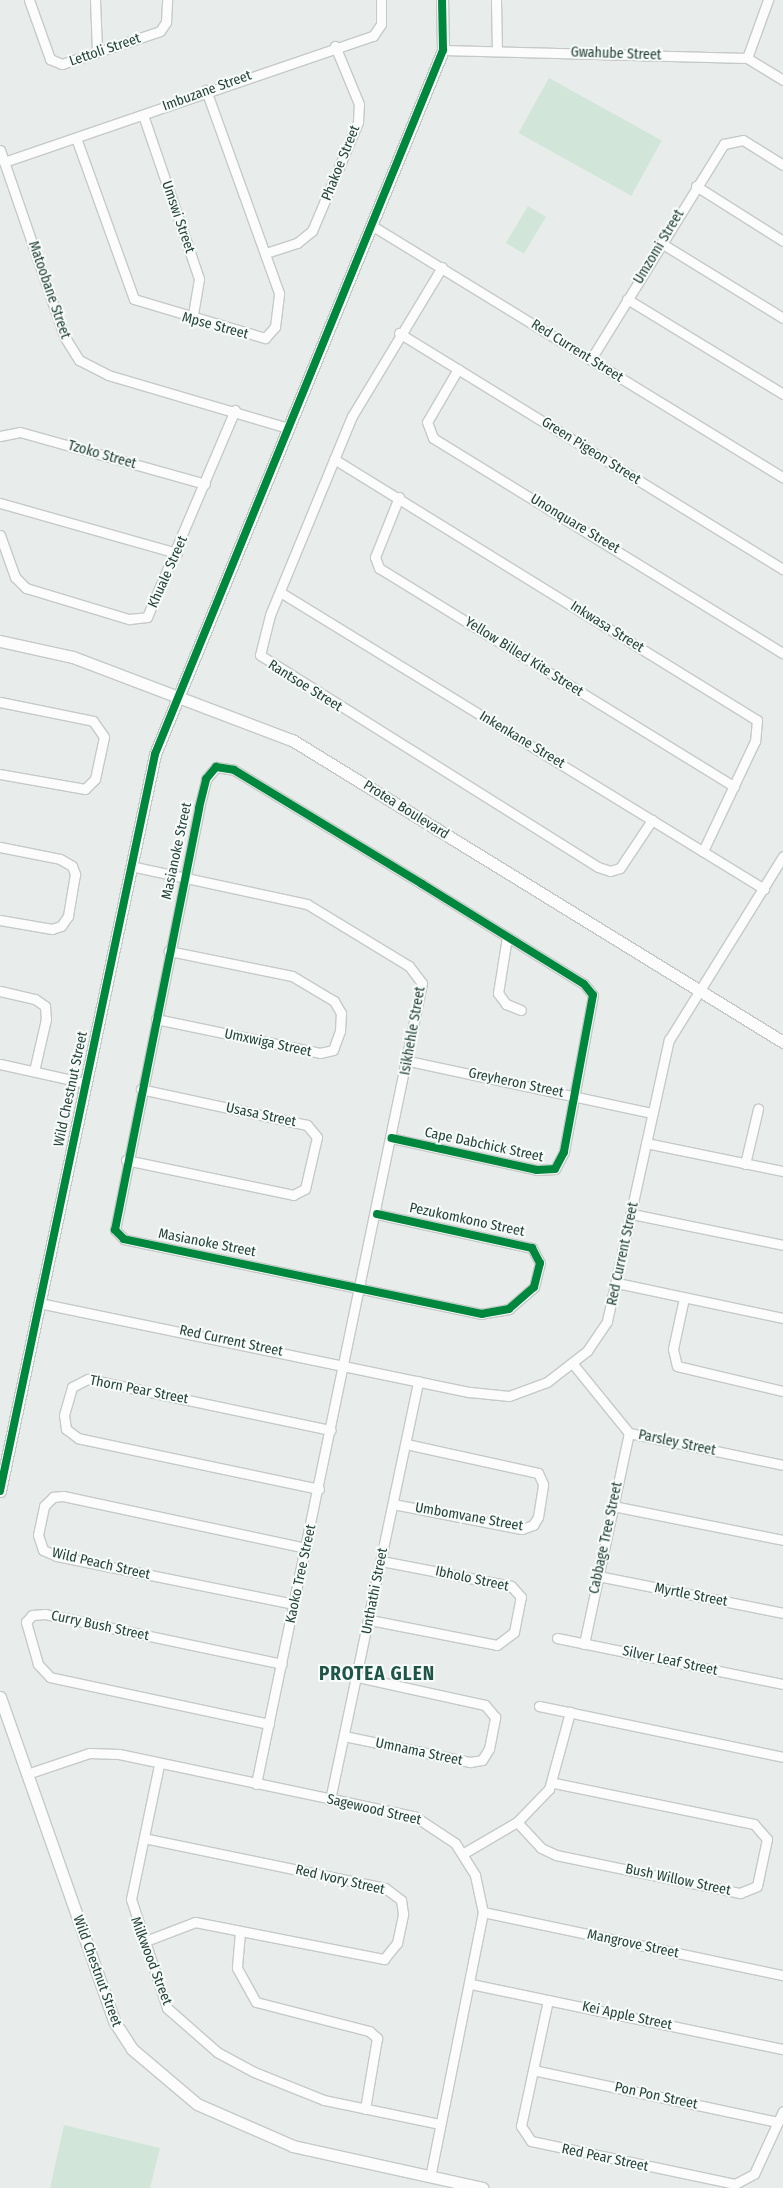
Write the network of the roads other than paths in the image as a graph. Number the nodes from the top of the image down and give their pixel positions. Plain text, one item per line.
1 (29, 0) edge
2 (95, 0) edge
3 (167, 0) edge
4 (381, 0) edge
5 (442, 0) edge
6 (496, 0) edge
7 (768, 0) edge
8 (335, 46) junction
9 (97, 50) junction
10 (443, 50) junction
11 (497, 50) junction
12 (748, 58) junction
13 (783, 80) edge
14 (206, 90) junction
15 (143, 115) junction
16 (76, 138) junction
17 (0, 150) edge
18 (4, 162) junction
19 (783, 165) edge
20 (696, 186) junction
21 (371, 224) junction
22 (783, 241) edge
23 (661, 243) junction
24 (266, 253) junction
25 (442, 267) junction
26 (627, 299) junction
27 (783, 318) edge
28 (192, 320) junction
29 (400, 333) junction
30 (591, 359) junction
31 (458, 369) junction
32 (783, 394) edge
33 (235, 410) junction
34 (288, 428) junction
35 (0, 436) edge
36 (334, 459) junction
37 (783, 477) edge
38 (205, 484) junction
39 (399, 497) junction
40 (0, 503) edge
41 (0, 535) edge
42 (177, 553) junction
43 (783, 569) edge
44 (280, 592) junction
45 (0, 641) edge
46 (783, 653) edge
47 (178, 695) junction
48 (0, 702) edge
49 (0, 774) edge
50 (734, 786) junction
51 (652, 820) junction
52 (0, 847) edge
53 (703, 851) junction
54 (783, 856) edge
55 (131, 866) junction
56 (185, 878) junction
57 (764, 889) junction
58 (0, 920) edge
59 (507, 937) junction
60 (169, 951) junction
61 (0, 991) edge
62 (700, 991) junction
63 (520, 1010) dead end
64 (156, 1019) junction
65 (783, 1042) edge
66 (409, 1061) junction
67 (0, 1064) edge
68 (34, 1071) junction
69 (86, 1083) junction
70 (141, 1089) junction
71 (574, 1096) junction
72 (758, 1109) dead end
73 (652, 1113) junction
74 (392, 1138) junction
75 (646, 1143) junction
76 (126, 1160) junction
77 (745, 1164) junction
78 (783, 1171) edge
79 (377, 1214) junction
80 (632, 1214) junction
81 (783, 1245) edge
82 (617, 1283) junction
83 (360, 1287) junction
84 (684, 1298) junction
85 (39, 1303) junction
86 (783, 1318) edge
87 (345, 1364) junction
88 (573, 1364) junction
89 (418, 1381) junction
90 (783, 1391) edge
91 (331, 1430) junction
92 (629, 1433) junction
93 (406, 1444) junction
94 (783, 1465) edge
95 (319, 1489) junction
96 (0, 1491) edge
97 (393, 1504) junction
98 (613, 1506) junction
99 (783, 1540) edge
100 (306, 1548) junction
101 (381, 1560) junction
102 (598, 1576) junction
103 (294, 1604) junction
104 (783, 1613) edge
105 (370, 1620) junction
106 (557, 1638) dead end
107 (584, 1644) junction
108 (282, 1664) junction
109 (358, 1677) junction
110 (783, 1684) edge
111 (0, 1697) edge
112 (539, 1706) dead end
113 (570, 1712) junction
114 (269, 1724) junction
115 (344, 1736) junction
116 (783, 1757) edge
117 (159, 1765) junction
118 (27, 1774) junction
119 (554, 1783) junction
120 (256, 1784) junction
121 (330, 1800) junction
122 (517, 1822) junction
123 (144, 1838) junction
124 (464, 1853) junction
125 (483, 1912) junction
126 (240, 1932) junction
127 (143, 1942) junction
128 (783, 1975) edge
129 (471, 1984) junction
130 (548, 2000) junction
131 (783, 2049) edge
132 (533, 2070) junction
133 (365, 2108) junction
134 (783, 2111) edge
135 (778, 2122) junction
136 (440, 2124) junction
137 (429, 2182) edge
138 (482, 2188) edge

1 - 9 street, Lettoli Street
2 - 9 street
3 - 9 street, Lettoli Street
4 - 8 street, Imbuzane Street
5 - 10 street
6 - 11 street
7 - 12 street
8 - 14 street, Imbuzane Street
8 - 24 street, Phakoe Street
10 - 11 street, Gwahube Street
10 - 21 street, Wild Chestnut Street
11 - 12 street, Gwahube Street
12 - 13 street
14 - 15 street, Imbuzane Street
14 - 24 street, Mpse Street
15 - 16 street, Imbuzane Street
15 - 28 street, Umswi Street
16 - 18 street, Imbuzane Street
16 - 28 street, Mpse Street
17 - 18 street, Matoobane Street
18 - 33 street, Matoobane Street
19 - 20 street, Umzomi Street
20 - 22 street
20 - 23 street, Umzomi Street
21 - 25 street, Red Current Street
21 - 34 street, Wild Chestnut Street
23 - 26 street, Umzomi Street
23 - 27 street
24 - 28 street, Mpse Street
25 - 29 street, Rantsoe Street
25 - 30 street, Red Current Street
26 - 30 street, Umzomi Street
26 - 32 street
29 - 31 street, Green Pigeon Street
29 - 36 street, Rantsoe Street
30 - 37 street, Red Current Street
31 - 43 street, Green Pigeon Street
31 - 46 street, Unonquare Street
33 - 34 street, Matoobane Street
33 - 38 street, Khuale Street
34 - 47 street, Wild Chestnut Street
35 - 38 street, Tzoko Street
36 - 39 street, Inkwasa Street
36 - 44 street, Rantsoe Street
38 - 42 street, Khuale Street
39 - 50 street, Yellow Billed Kite Street
39 - 50 street, Inkwasa Street
40 - 42 street
41 - 42 street, Khuale Street
44 - 51 street, Inkenkane Street
44 - 51 street, Rantsoe Street
45 - 47 street, Protea Boulevard
47 - 55 street, Wild Chestnut Street
47 - 62 street, Protea Boulevard
48 - 49 street
50 - 53 street, Inkwasa Street
51 - 53 street, Inkenkane Street
52 - 58 street
53 - 57 street, Inkenkane Street
54 - 57 street, Red Current Street
55 - 56 street, Isikhehle Street
55 - 69 street, Wild Chestnut Street
56 - 59 street, Masianoke Street
56 - 60 street, Masianoke Street
56 - 66 street, Isikhehle Street
57 - 62 street, Red Current Street
59 - 63 street
59 - 71 street, Masianoke Street
60 - 64 street, Masianoke Street
60 - 64 street, Umxwiga Street
61 - 68 street
62 - 65 street, Protea Boulevard
62 - 73 street, Red Current Street
64 - 70 street, Masianoke Street
66 - 71 street, Greyheron Street
66 - 74 street, Isikhehle Street
67 - 68 street
68 - 69 street
69 - 85 street, Wild Chestnut Street
70 - 76 street, Masianoke Street
70 - 76 street, Usasa Street
71 - 73 street, Greyheron Street
71 - 74 street, Cape Dabchick Street
72 - 77 street
73 - 75 street, Red Current Street
74 - 79 street, Isikhehle Street
75 - 77 street
75 - 80 street, Red Current Street
76 - 83 street, Masianoke Street
77 - 78 street
79 - 83 street, Isikhehle Street
79 - 83 street, Pezukomkono Street
80 - 81 street
80 - 82 street, Red Current Street
82 - 84 street
82 - 88 street, Red Current Street
83 - 87 street, Isikhehle Street
84 - 86 street
84 - 90 street
85 - 87 street, Red Current Street
85 - 96 street, Wild Chestnut Street
87 - 89 street, Red Current Street
87 - 91 street, Kaoko Tree Street
88 - 89 street, Red Current Street
88 - 92 street, Parsley Street
89 - 93 street, Unthathi Street
91 - 95 street, Kaoko Tree Street
91 - 95 street, Thorn Pear Street
92 - 94 street, Parsley Street
92 - 98 street, Cabbage Tree Street
93 - 97 street, Unthathi Street
93 - 97 street, Umbomvane Street
95 - 100 street, Kaoko Tree Street
97 - 101 street, Unthathi Street
98 - 99 street
98 - 102 street, Cabbage Tree Street
100 - 103 street, Kaoko Tree Street
100 - 103 street, Wild Peach Street
101 - 105 street, Unthathi Street
101 - 105 street, Ibholo Street
102 - 104 street, Myrtle Street
102 - 107 street, Cabbage Tree Street
103 - 108 street, Kaoko Tree Street
105 - 109 street, Unthathi Street
106 - 107 street, Silver Leaf Street
107 - 110 street, Silver Leaf Street
108 - 114 street, Kaoko Tree Street
108 - 114 street, Curry Bush Street
109 - 115 street, Unthathi Street
109 - 115 street, Umnama Street
111 - 118 street, Wild Chestnut Street
112 - 113 street
113 - 116 street
113 - 119 street
114 - 120 street, Kaoko Tree Street
115 - 121 street, Unthathi Street
117 - 118 street, Sagewood Street
117 - 120 street, Sagewood Street
117 - 123 street, Milkwood Street
118 - 137 street, Wild Chestnut Street
119 - 122 street
119 - 122 street, Bush Willow Street
120 - 121 street, Sagewood Street
121 - 124 street, Sagewood Street
122 - 124 street
123 - 126 street, Red Ivory Street
123 - 127 street, Milkwood Street
124 - 125 street, Sagewood Street
125 - 128 street, Mangrove Street
125 - 129 street, Sagewood Street
126 - 127 street, Red Ivory Street
126 - 133 street
127 - 133 street, Milkwood Street
129 - 130 street, Kei Apple Street
129 - 136 street, Sagewood Street
130 - 131 street, Kei Apple Street
130 - 132 street, Red Pear Street
132 - 135 street, Pon Pon Street
132 - 135 street, Red Pear Street
133 - 136 street, Milkwood Street
134 - 135 street, Red Pear Street
136 - 137 street, Sagewood Street
137 - 138 street, Wild Chestnut Street

